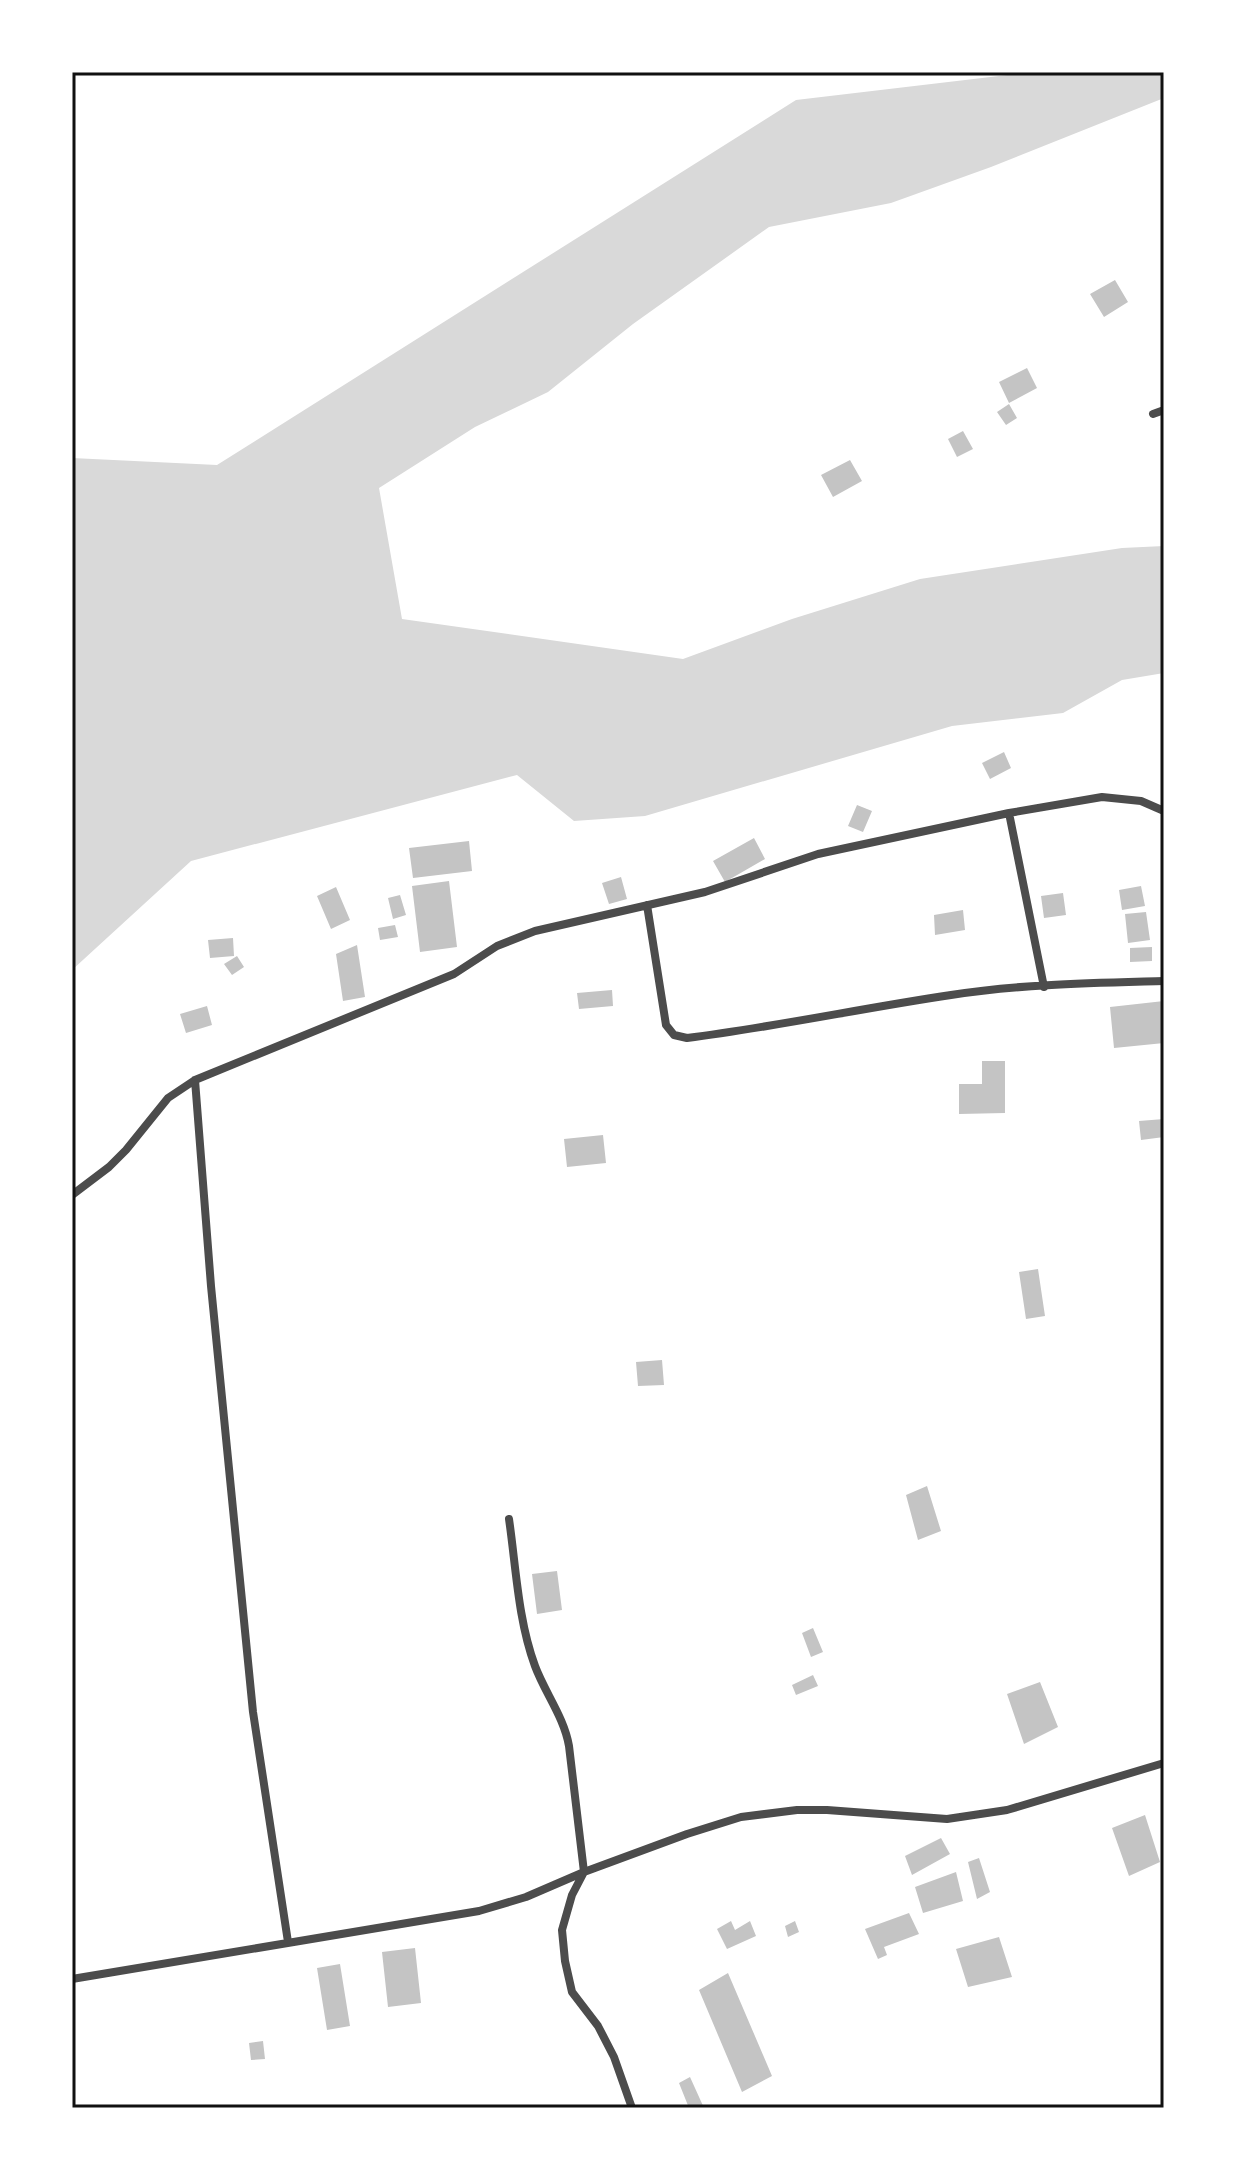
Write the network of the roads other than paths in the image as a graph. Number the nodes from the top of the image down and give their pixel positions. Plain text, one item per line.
1 (1164, 410) edge
2 (1153, 414) dead end
3 (1164, 811) edge
4 (1009, 813) junction
5 (647, 905) junction
6 (1164, 981) edge
7 (1044, 987) junction
8 (195, 1080) junction
9 (72, 1195) edge
10 (509, 1519) dead end
11 (1164, 1763) edge
12 (584, 1872) junction
13 (288, 1942) junction
14 (72, 1979) edge
15 (632, 2108) edge

1 - 2 street
3 - 4 street
4 - 5 street
4 - 7 street
5 - 7 street
5 - 8 street
6 - 7 street
8 - 9 street
8 - 13 street
10 - 12 street
11 - 12 street
12 - 13 street
12 - 15 street
13 - 14 street

